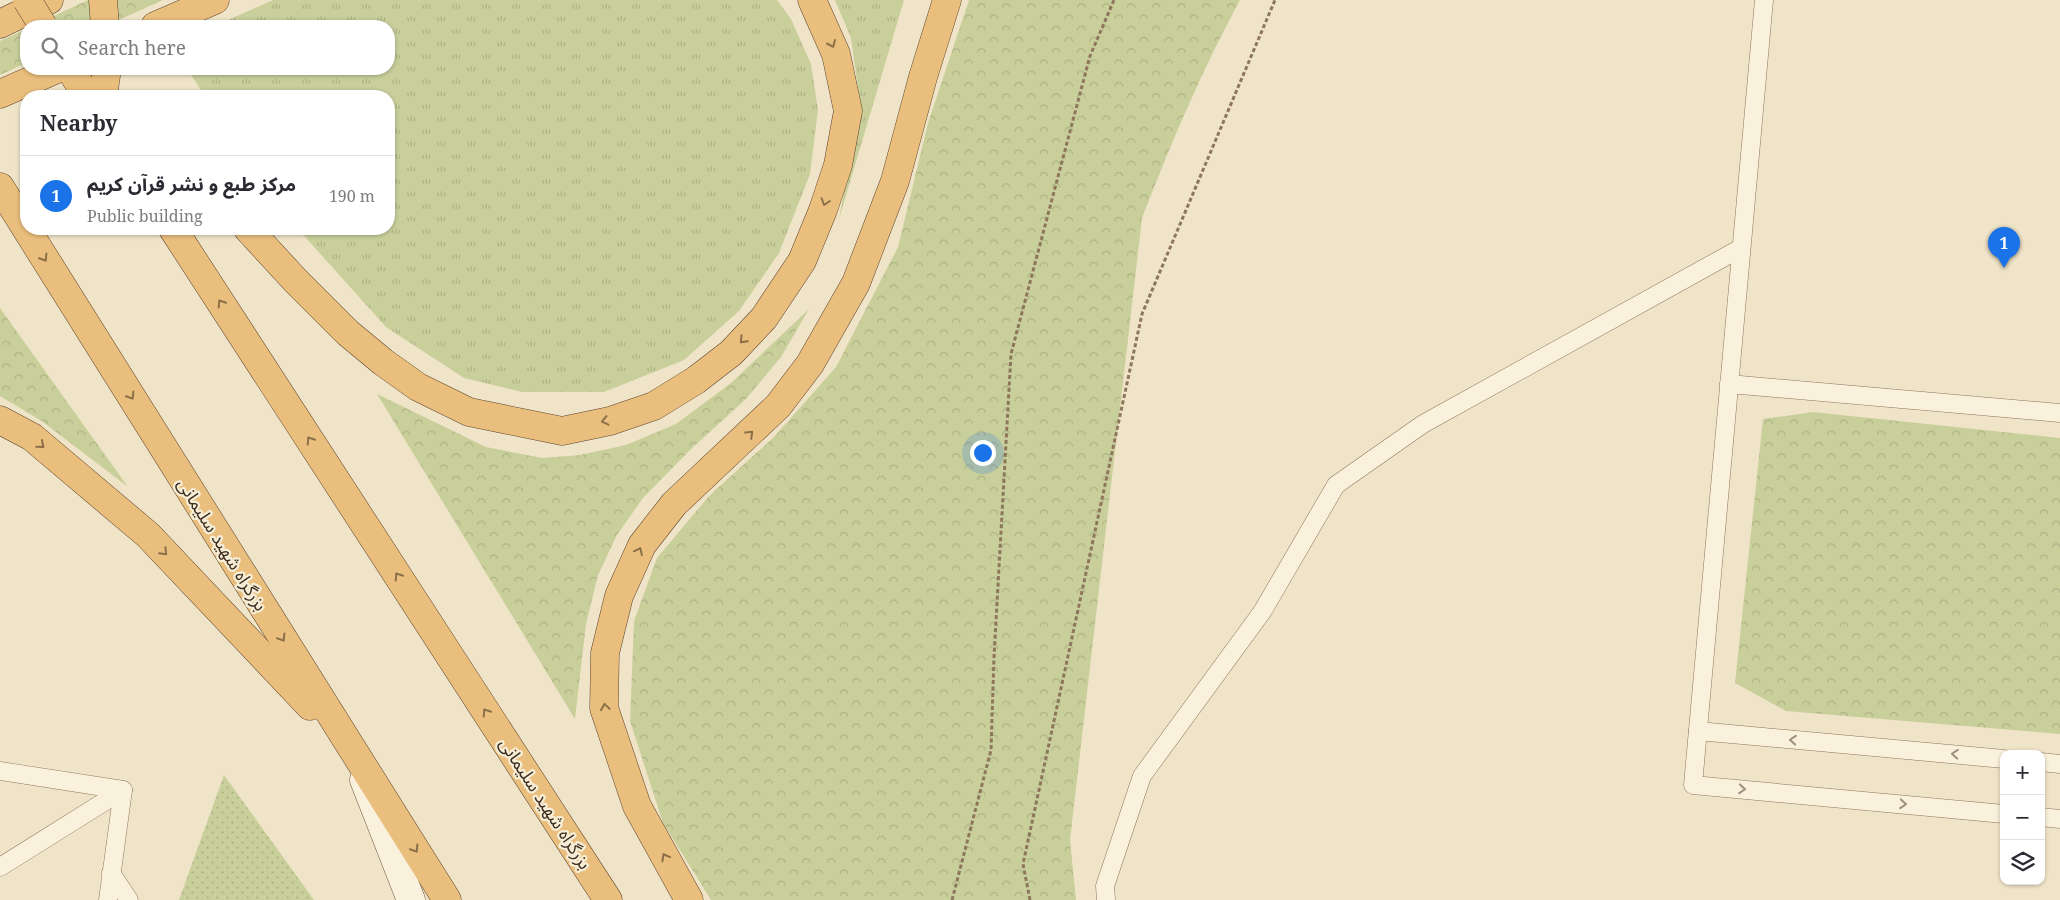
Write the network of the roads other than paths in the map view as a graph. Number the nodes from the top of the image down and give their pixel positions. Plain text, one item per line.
1 (27, 0) edge
2 (49, 0) edge
3 (103, 0) edge
4 (215, 0) edge
5 (812, 0) edge
6 (947, 0) edge
7 (1764, 0) edge
8 (40, 20) edge
9 (105, 20) edge
10 (169, 20) edge
11 (0, 24) edge
12 (43, 75) edge
13 (74, 75) edge
14 (106, 75) edge
15 (83, 90) edge
16 (103, 90) edge
17 (0, 94) edge
18 (0, 187) edge
19 (20, 219) edge
20 (30, 235) edge
21 (177, 235) edge
22 (254, 235) edge
23 (1741, 248) junction
24 (1729, 384) junction
25 (2060, 413) edge
26 (0, 420) edge
27 (1698, 731) junction
28 (352, 749) junction
29 (2000, 759) edge
30 (2045, 762) edge
31 (2060, 764) edge
32 (0, 771) edge
33 (123, 790) junction
34 (2000, 814) edge
35 (2045, 817) edge
36 (2060, 819) edge
37 (0, 867) edge
38 (111, 873) junction
39 (108, 900) edge
40 (129, 900) edge
41 (411, 900) edge
42 (447, 900) edge
43 (608, 900) edge
44 (688, 900) edge
45 (1106, 900) edge

1 - 8 highway, bridge
2 - 11 highway
3 - 9 highway
4 - 10 highway
5 -> 22 highway
44 -> 6 highway
7 - 23 lane
12 - 17 highway
13 - 15 highway
14 - 16 highway
18 -> 19 highway, بزرگراه شهید سلیمانی
20 -> 28 highway, بزرگراه شهید سلیمانی
43 -> 21 highway, بزرگراه شهید سلیمانی
23 - 24 lane
23 - 45 lane
24 - 25 lane
24 - 27 lane
26 -> 28 highway
29 -> 27 lane
27 -> 34 lane
28 - 41 main road
28 -> 42 highway, بزرگراه شهید سلیمانی
30 - 31 lane
32 - 33 lane
33 - 37 lane
33 - 38 lane
35 - 36 lane
38 - 39 lane
38 - 40 lane

